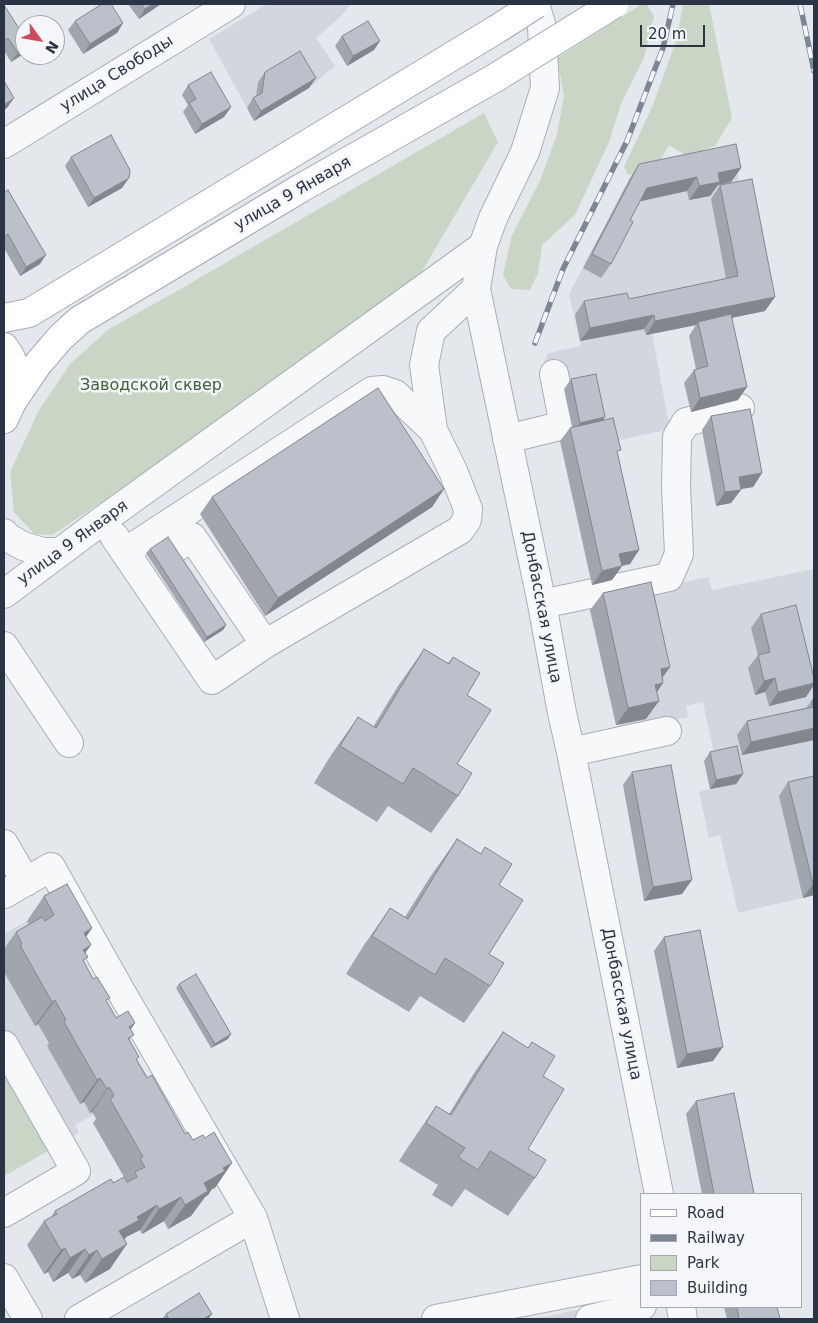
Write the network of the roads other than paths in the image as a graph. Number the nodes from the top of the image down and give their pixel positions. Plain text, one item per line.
1 (231, 4) edge
2 (614, 4) edge
3 (538, 12) edge
4 (4, 144) edge
5 (483, 246) junction
6 (476, 289) junction
7 (16, 315) edge
8 (4, 347) edge
9 (554, 374) dead end
10 (740, 408) dead end
11 (8, 410) edge
12 (432, 430) junction
13 (507, 439) junction
14 (103, 520) junction
15 (4, 533) edge
16 (60, 552) junction
17 (4, 594) edge
18 (186, 594) junction
19 (542, 604) junction
20 (265, 644) junction
21 (4, 646) edge
22 (667, 731) dead end
23 (69, 743) dead end
24 (571, 752) junction
25 (4, 844) edge
26 (15, 888) edge
27 (4, 1045) edge
28 (659, 1193) edge
29 (4, 1213) edge
30 (253, 1218) junction
31 (4, 1278) edge
32 (640, 1279) edge
33 (640, 1306) edge
34 (28, 1319) edge
35 (79, 1319) edge
36 (285, 1319) edge
37 (436, 1319) edge
38 (590, 1319) edge

1 - 4 street, улица Свободы
2 - 11 main road, улица 9 Января, bridge
3 - 5 street, Донбасская улица
3 - 7 main road, bridge
5 - 6 street, Донбасская улица
5 - 14 street, улица 9 Января
6 - 12 street
6 - 13 street, Донбасская улица
8 - 11 main road
9 - 13 street
10 - 19 street
12 - 18 street
12 - 20 street
13 - 19 street, Донбасская улица
14 - 16 street, улица 9 Января
14 - 18 street
15 - 16 street
16 - 17 street, улица 9 Января
18 - 20 street
18 - 20 street
19 - 24 street, Донбасская улица
21 - 23 street
22 - 24 street
24 - 28 street, Донбасская улица
25 - 26 street
26 - 30 street
27 - 29 street
30 - 35 street
30 - 36 street
31 - 34 street
32 - 37 street
33 - 38 street

